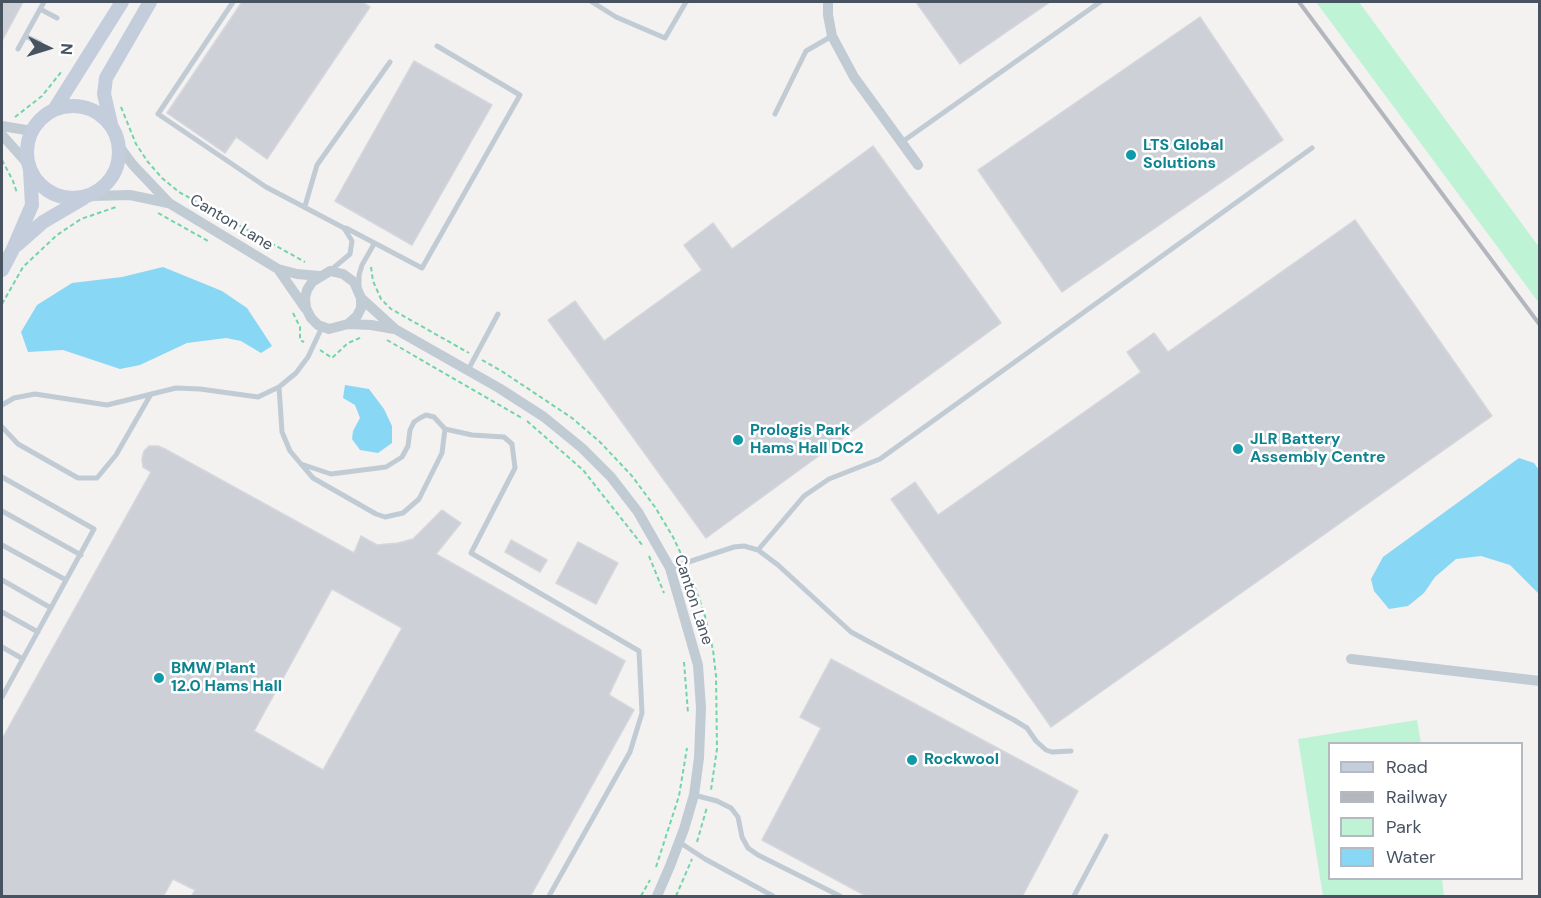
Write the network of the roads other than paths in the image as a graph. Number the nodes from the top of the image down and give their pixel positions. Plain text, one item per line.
1 (44, 2) edge
2 (122, 2) edge
3 (150, 2) edge
4 (233, 2) edge
5 (592, 2) edge
6 (686, 2) edge
7 (828, 2) edge
8 (1100, 2) edge
9 (40, 9) junction
10 (57, 18) dead end
11 (25, 36) junction
12 (832, 36) junction
13 (40, 43) dead end
14 (436, 46) dead end
15 (18, 49) dead end
16 (390, 62) dead end
17 (54, 110) junction
18 (775, 114) dead end
19 (2, 126) edge
20 (113, 130) junction
21 (32, 131) junction
22 (2, 135) edge
23 (902, 142) junction
24 (118, 145) junction
25 (1312, 148) dead end
26 (918, 165) dead end
27 (29, 167) junction
28 (89, 196) junction
29 (169, 202) junction
30 (305, 206) junction
31 (344, 228) junction
32 (374, 244) junction
33 (13, 249) junction
34 (279, 269) junction
35 (2, 270) edge
36 (325, 273) junction
37 (360, 294) junction
38 (306, 308) junction
39 (498, 314) dead end
40 (348, 324) junction
41 (322, 327) junction
42 (395, 329) junction
43 (468, 370) junction
44 (279, 387) junction
45 (151, 394) junction
46 (2, 405) edge
47 (2, 427) edge
48 (445, 429) junction
49 (301, 464) junction
50 (2, 477) edge
51 (2, 511) edge
52 (2, 545) edge
53 (758, 550) junction
54 (81, 555) junction
55 (670, 568) junction
56 (2, 580) edge
57 (66, 580) junction
58 (51, 608) junction
59 (2, 612) edge
60 (38, 632) junction
61 (2, 647) edge
62 (1351, 658) dead end
63 (23, 659) junction
64 (2, 680) edge
65 (1539, 681) edge
66 (9, 684) junction
67 (2, 697) edge
68 (1071, 751) dead end
69 (694, 795) junction
70 (1106, 836) dead end
71 (679, 842) junction
72 (549, 897) edge
73 (657, 897) edge
74 (773, 897) edge
75 (840, 897) edge
76 (1074, 897) edge

1 - 9 lane
2 - 17 street
3 - 20 street
4 - 30 lane
5 - 6 lane
7 - 12 street
8 - 23 lane
9 - 10 lane
9 - 11 lane
11 - 13 lane
11 - 15 lane
12 - 18 lane
12 - 23 street
14 - 32 lane
16 - 30 lane
17 - 20 street
17 - 21 street
19 - 21 street
20 - 24 street
21 - 27 street
22 - 27 street
23 - 26 street
24 - 28 street
24 - 29 street, Canton Lane
25 - 53 lane
27 - 28 street
27 - 33 street
28 - 29 street, Canton Lane
28 - 33 street
29 - 34 street, Canton Lane
30 - 31 lane
31 - 32 lane
31 - 36 lane
32 - 37 lane
33 - 35 street
34 - 36 street, Canton Lane
34 - 38 street, Canton Lane
36 - 37 street
36 - 38 street
37 - 40 street
37 - 42 street, Canton Lane
38 - 41 street
39 - 43 lane
40 - 41 street
40 - 42 street, Canton Lane
41 - 44 lane
42 - 43 street, Canton Lane
43 - 55 street, Canton Lane
44 - 45 lane
44 - 49 lane
45 - 46 lane
45 - 47 lane
48 - 49 lane
48 - 49 lane
48 - 72 lane
50 - 54 lane
51 - 54 lane
52 - 57 lane
53 - 55 lane
53 - 68 lane
54 - 57 lane
55 - 69 street, Canton Lane
56 - 58 lane
57 - 58 lane
58 - 60 lane
59 - 60 lane
60 - 63 lane
61 - 63 lane
62 - 65 street
63 - 66 lane
64 - 66 lane
66 - 67 lane
69 - 71 street, Canton Lane
69 - 75 lane
70 - 76 lane
71 - 73 street, Canton Lane
71 - 74 lane

